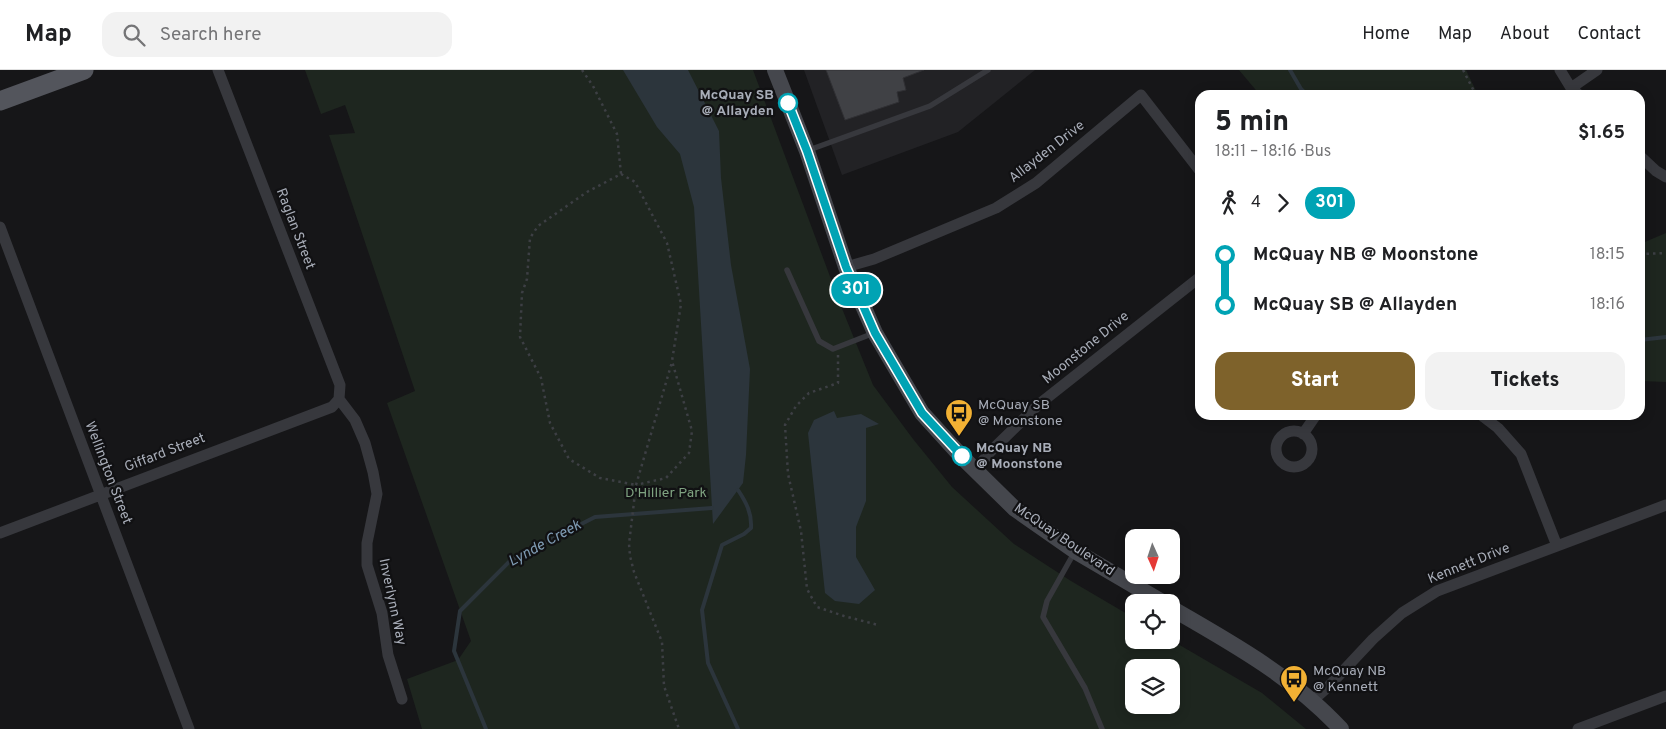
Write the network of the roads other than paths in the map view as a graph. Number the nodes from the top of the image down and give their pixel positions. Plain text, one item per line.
1 (84, 70) edge
2 (218, 70) edge
3 (775, 70) edge
4 (988, 70) edge
5 (1560, 70) edge
6 (1597, 70) edge
7 (1574, 90) edge
8 (1576, 90) edge
9 (0, 101) edge
10 (807, 151) junction
11 (1645, 161) edge
12 (1195, 165) edge
13 (1666, 177) edge
14 (0, 228) edge
15 (846, 267) junction
16 (787, 270) dead end
17 (1195, 280) edge
18 (875, 333) junction
19 (339, 399) junction
20 (1313, 420) edge
21 (1488, 420) edge
22 (1303, 434) dead end
23 (975, 470) junction
24 (100, 494) junction
25 (1666, 505) edge
26 (0, 533) edge
27 (1557, 546) junction
28 (1075, 551) junction
29 (1148, 594) edge
30 (1180, 613) edge
31 (1666, 696) edge
32 (402, 699) dead end
33 (1312, 700) junction
34 (189, 729) edge
35 (1102, 729) edge
36 (1341, 729) edge
37 (1578, 729) edge

1 - 9 main road
2 - 19 street, Raglan Street
3 - 10 street, McQuay Boulevard
4 - 10 lane
5 - 7 street
6 - 8 street
10 - 15 street, McQuay Boulevard
11 - 13 street
12 - 15 street, Allayden Drive
14 - 24 street, Wellington Street
15 - 18 street, McQuay Boulevard
16 - 18 lane
17 - 23 street, Moonstone Drive
18 - 23 street, McQuay Boulevard
19 - 24 street, Giffard Street
19 - 32 street, Inverlynn Way
20 - 22 street
21 - 27 street
23 - 28 street, McQuay Boulevard
24 - 26 street, Giffard Street
24 - 34 street, Wellington Street
25 - 27 street, Kennett Drive
27 - 33 street, Kennett Drive
28 - 29 street, McQuay Boulevard
28 - 35 lane
30 - 33 street
31 - 37 street
33 - 36 street

